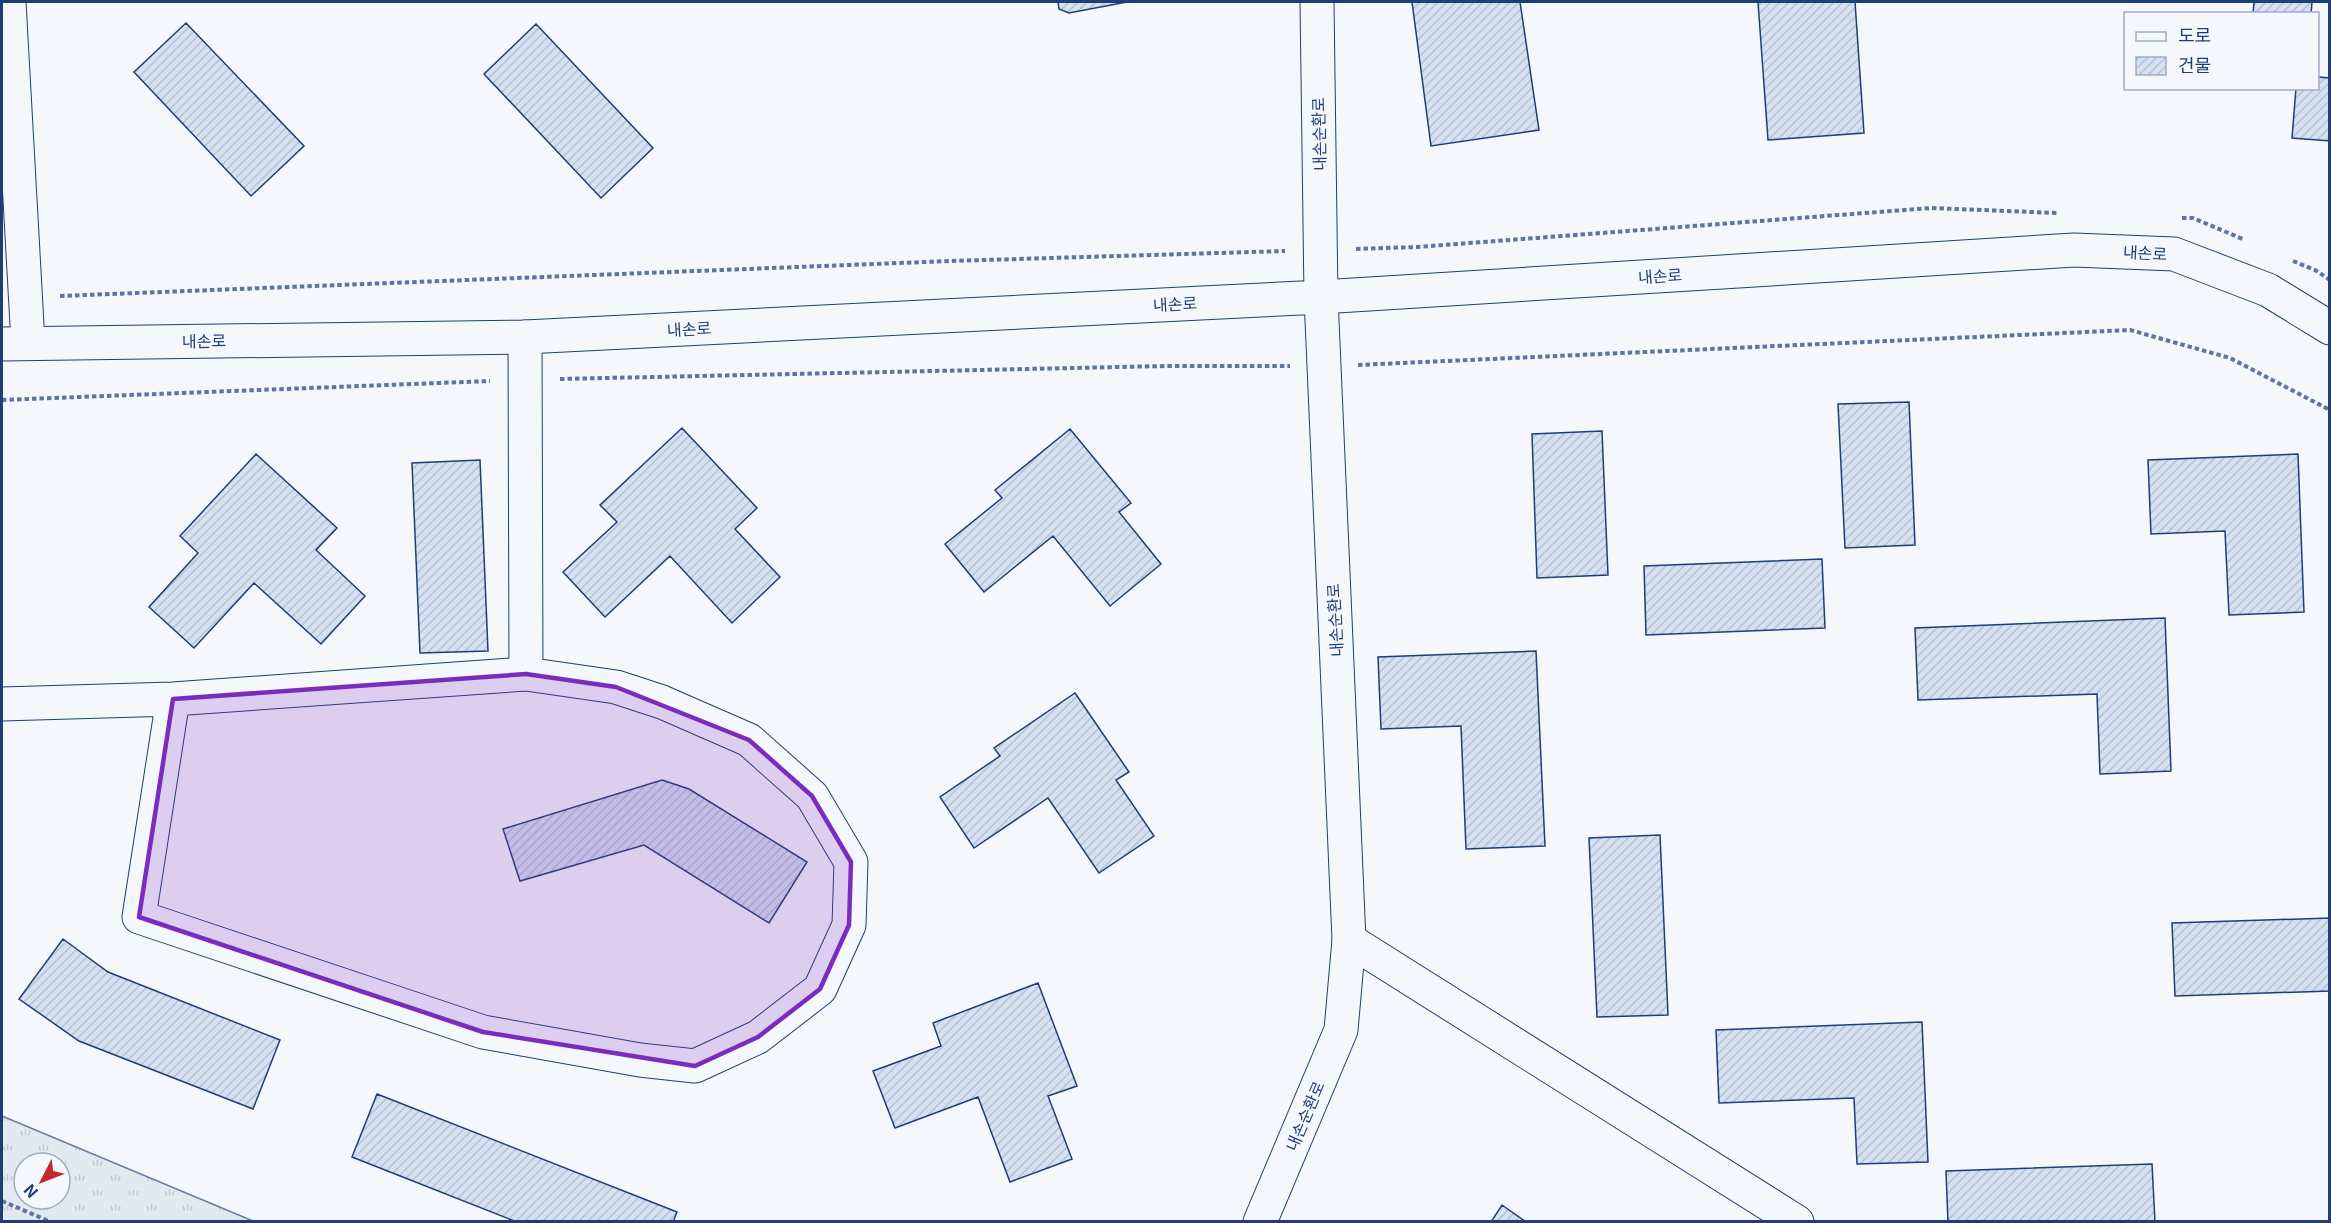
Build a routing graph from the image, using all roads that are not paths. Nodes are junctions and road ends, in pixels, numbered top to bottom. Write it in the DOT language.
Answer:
graph roads {
  1 [pos="9,2"];
  2 [pos="1317,2"];
  3 [pos="1321,297"];
  4 [pos="2330,328"];
  5 [pos="525,337"];
  6 [pos="15,343"];
  7 [pos="526,674"];
  8 [pos="173,699"];
  9 [pos="2,704"];
  10 [pos="1349,940"];
  11 [pos="1260,1221"];
  12 [pos="1797,1221"];
  1 -- 6 [label="street"];
  2 -- 3 [label="street, 내손순환로"];
  3 -- 4 [label="street, 내손로"];
  3 -- 5 [label="street, 내손로"];
  3 -- 10 [label="street, 내손순환로"];
  5 -- 6 [label="street, 내손로"];
  5 -- 7 [label="street"];
  7 -- 8 [label="street"];
  7 -- 8 [label="street"];
  8 -- 9 [label="street"];
  10 -- 11 [label="street, 내손순환로"];
  10 -- 12 [label="street"];
}
